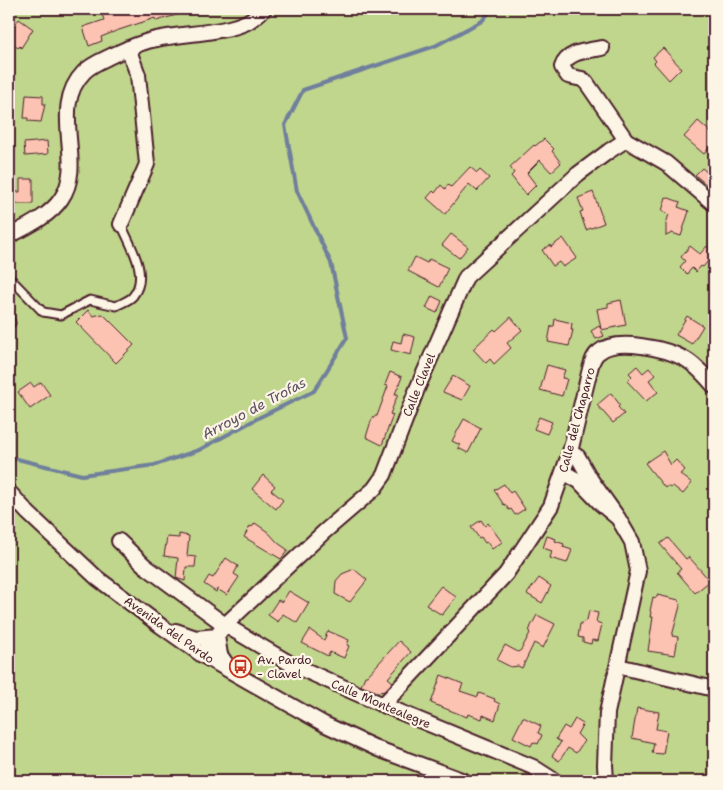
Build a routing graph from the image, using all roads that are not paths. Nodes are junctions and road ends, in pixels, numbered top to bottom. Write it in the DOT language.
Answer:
graph roads {
  1 [pos="264,9"];
  2 [pos="128,48"];
  3 [pos="602,48"];
  4 [pos="626,140"];
  5 [pos="714,204"];
  6 [pos="121,224"];
  7 [pos="9,236"];
  8 [pos="9,277"];
  9 [pos="714,386"];
  10 [pos="570,452"];
  11 [pos="563,472"];
  12 [pos="9,492"];
  13 [pos="618,518"];
  14 [pos="119,541"];
  15 [pos="161,626"];
  16 [pos="221,630"];
  17 [pos="202,655"];
  18 [pos="618,666"];
  19 [pos="233,673"];
  20 [pos="714,689"];
  21 [pos="383,705"];
  22 [pos="464,781"];
  23 [pos="556,781"];
  24 [pos="606,781"];
  1 -- 2 [label="street"];
  2 -- 6 [label="street"];
  2 -- 7 [label="street"];
  3 -- 4 [label="street"];
  4 -- 5 [label="street"];
  4 -- 16 [label="street, Calle Clavel"];
  6 -- 8 [label="lane"];
  9 -- 10 [label="street, Calle del Chaparro"];
  10 -- 11 [label="street, Calle del Chaparro"];
  10 -- 13 [label="street"];
  11 -- 13 [label="street"];
  11 -- 21 [label="street, Calle del Chaparro"];
  12 -- 15 [label="street, Avenida del Pardo"];
  13 -- 18 [label="street"];
  14 -- 16 [label="street, Calle Montealegre"];
  15 -- 16 [label="street"];
  15 -- 17 [label="street, Avenida del Pardo"];
  16 -- 17 [label="street, Calle Clavel"];
  16 -- 19 [label="street"];
  16 -- 21 [label="street, Calle Montealegre"];
  17 -- 19 [label="street, Avenida del Pardo"];
  18 -- 20 [label="street"];
  18 -- 24 [label="street"];
  19 -- 22 [label="street, Avenida del Pardo"];
  21 -- 23 [label="street, Calle Montealegre"];
}
